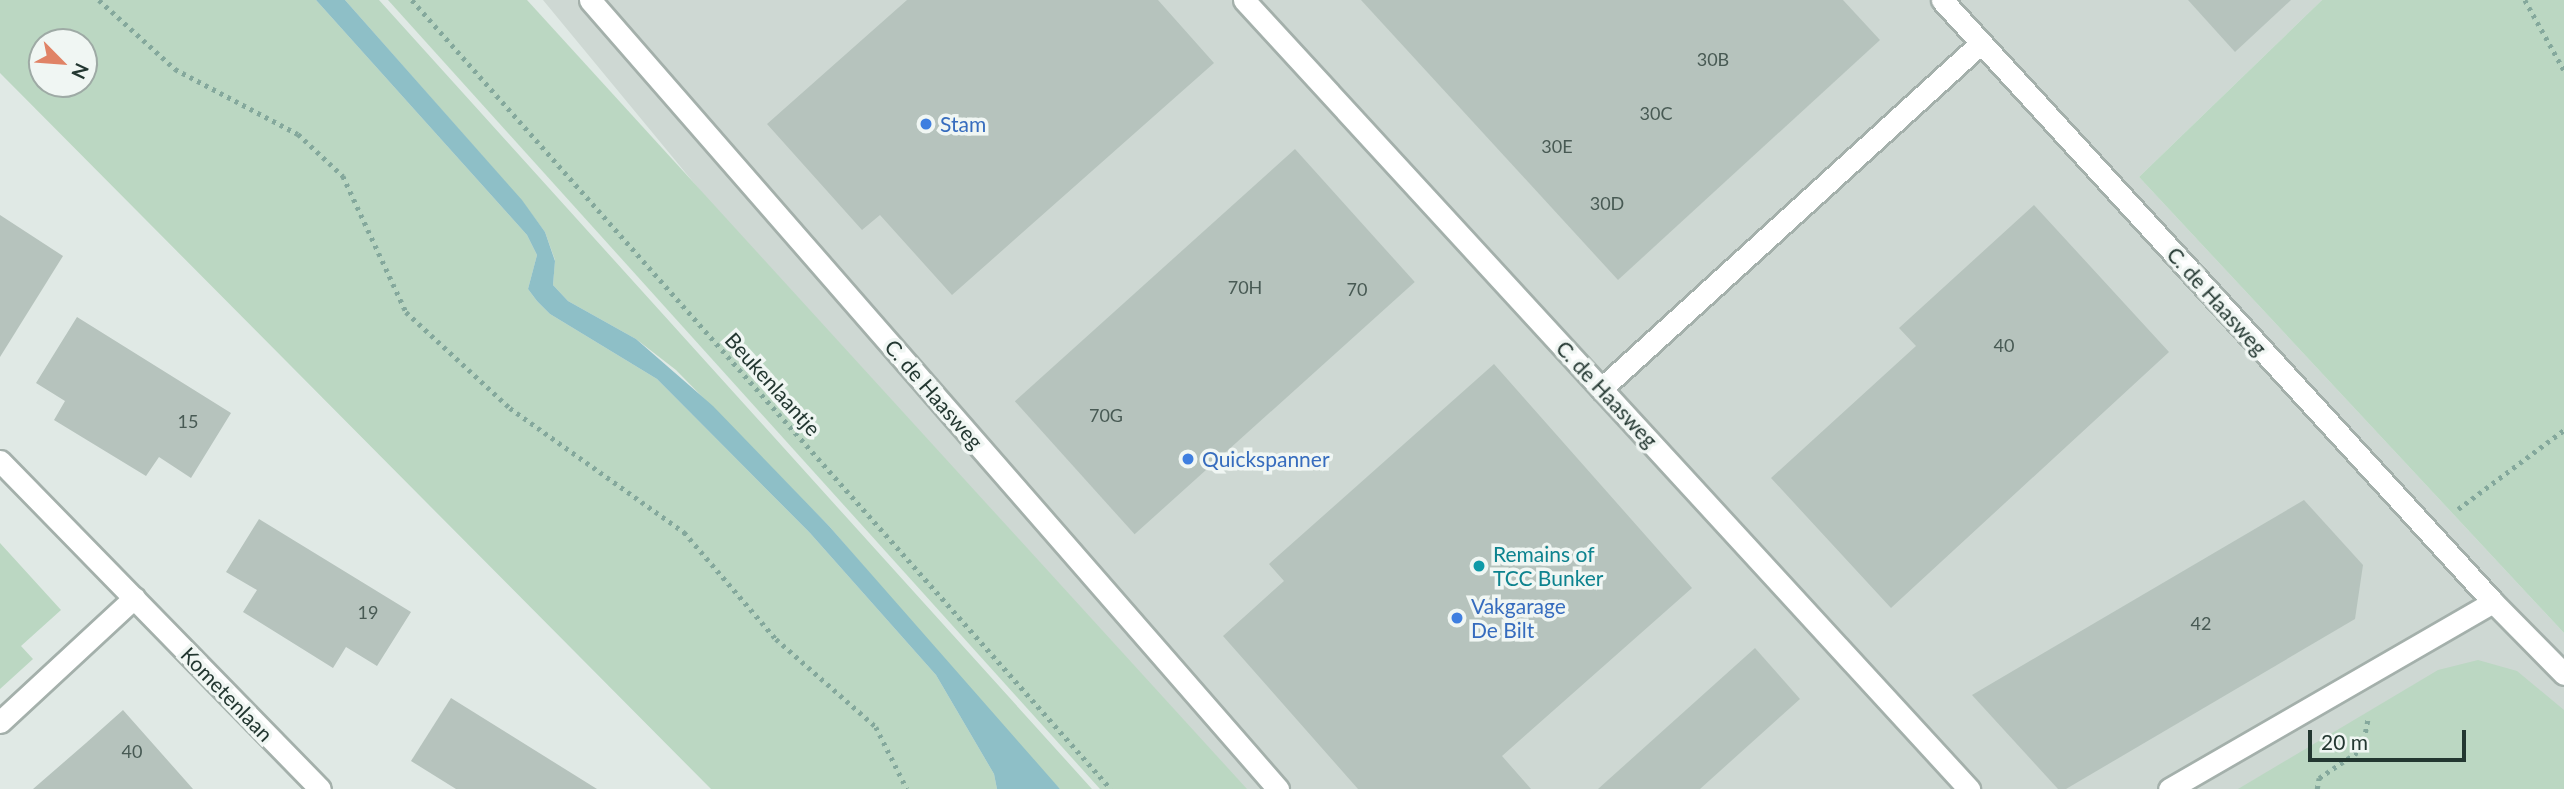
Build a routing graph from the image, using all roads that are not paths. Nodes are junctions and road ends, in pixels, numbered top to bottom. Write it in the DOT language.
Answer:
graph roads {
  1 [pos="590,0"];
  2 [pos="1244,0"];
  3 [pos="1942,0"];
  4 [pos="1981,43"];
  5 [pos="1601,388"];
  6 [pos="0,461"];
  7 [pos="134,598"];
  8 [pos="2493,602"];
  9 [pos="2564,674"];
  10 [pos="0,722"];
  11 [pos="320,789"];
  12 [pos="1279,789"];
  13 [pos="1969,789"];
  14 [pos="2169,789"];
  1 -- 12 [label="street, C. de Haasweg"];
  2 -- 5 [label="street, C. de Haasweg"];
  3 -- 4 [label="street, C. de Haasweg"];
  4 -- 5 [label="street"];
  4 -- 8 [label="street, C. de Haasweg"];
  5 -- 13 [label="street, C. de Haasweg"];
  6 -- 7 [label="street, Kometenlaan"];
  7 -- 10 [label="street"];
  7 -- 11 [label="street, Kometenlaan"];
  8 -- 9 [label="street, C. de Haasweg"];
  8 -- 14 [label="street"];
}
